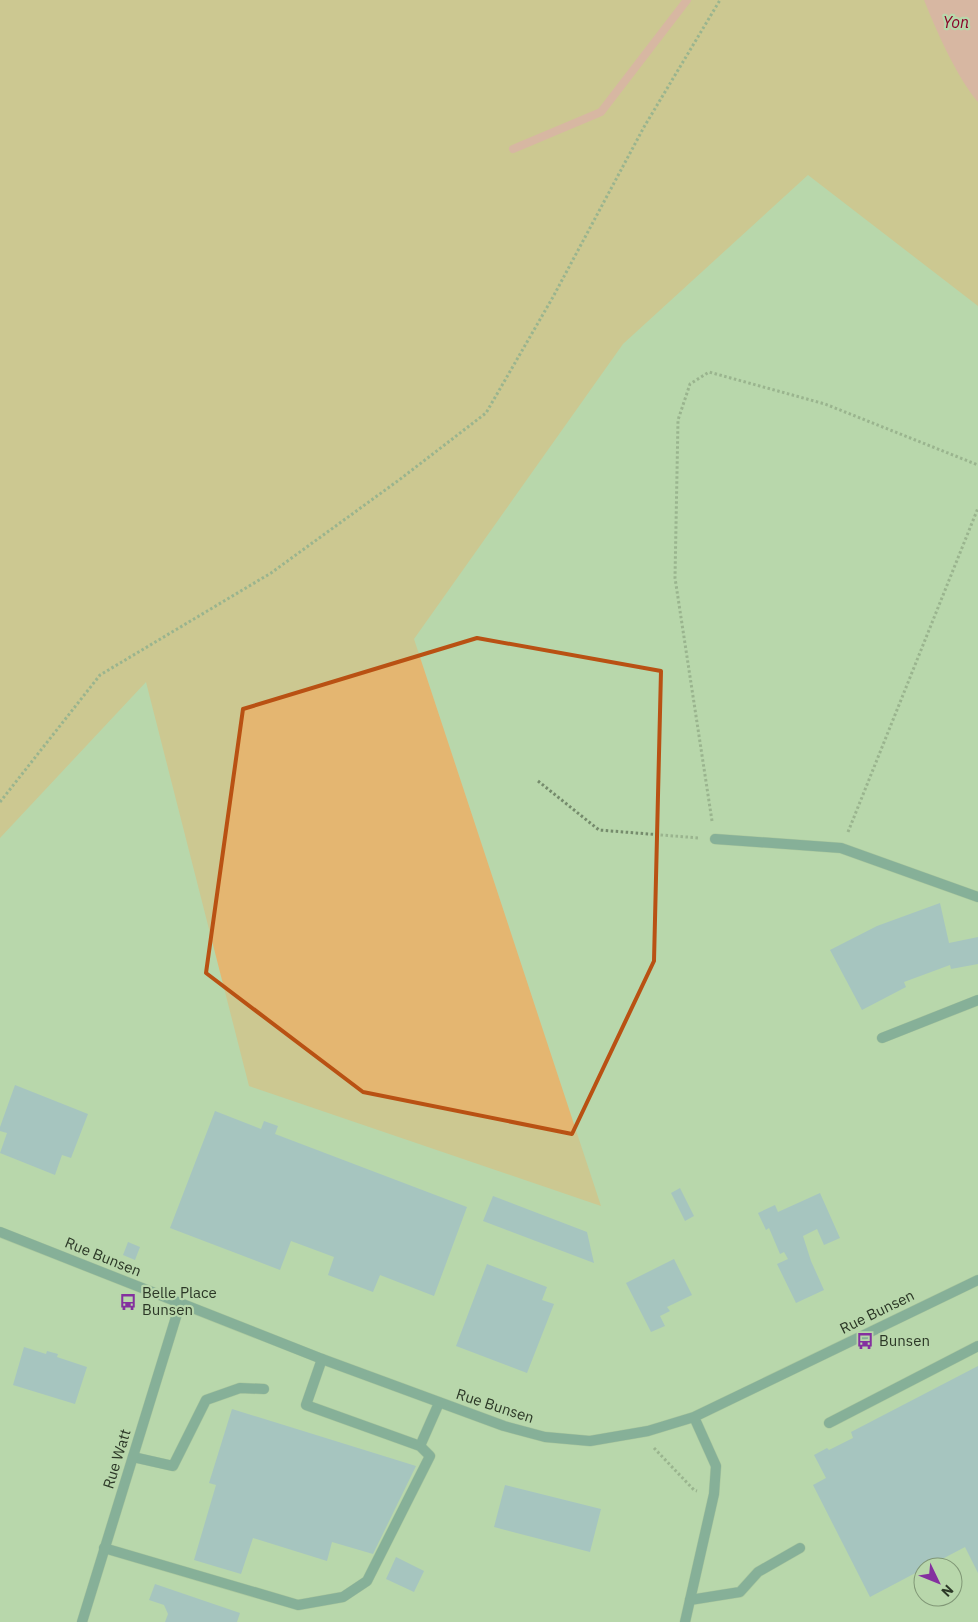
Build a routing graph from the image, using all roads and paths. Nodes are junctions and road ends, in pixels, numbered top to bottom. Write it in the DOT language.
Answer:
graph roads {
  1 [pos="720,0"];
  2 [pos="978,465"];
  3 [pos="978,508"];
  4 [pos="538,781"];
  5 [pos="0,802"];
  6 [pos="715,839"];
  7 [pos="841,848"];
  8 [pos="978,897"];
  9 [pos="978,1000"];
  10 [pos="882,1038"];
  11 [pos="0,1232"];
  12 [pos="978,1280"];
  13 [pos="180,1304"];
  14 [pos="978,1346"];
  15 [pos="322,1359"];
  16 [pos="264,1389"];
  17 [pos="439,1403"];
  18 [pos="694,1417"];
  19 [pos="829,1423"];
  20 [pos="648,1431"];
  21 [pos="420,1446"];
  22 [pos="133,1457"];
  23 [pos="714,1494"];
  24 [pos="104,1548"];
  25 [pos="800,1548"];
  26 [pos="690,1600"];
  27 [pos="82,1622"];
  28 [pos="685,1622"];
  1 -- 5 [label="path"];
  2 -- 6 [label="path"];
  3 -- 7 [label="path"];
  4 -- 6 [label="path"];
  6 -- 7 [label="street"];
  7 -- 8 [label="street"];
  9 -- 10 [label="street"];
  11 -- 13 [label="street, Rue Bunsen"];
  12 -- 18 [label="street, Rue Bunsen"];
  13 -- 15 [label="street, Rue Bunsen"];
  13 -- 22 [label="street, Rue Watt"];
  14 -- 19 [label="street"];
  15 -- 17 [label="street, Rue Bunsen"];
  15 -- 21 [label="street"];
  16 -- 22 [label="street"];
  17 -- 20 [label="street, Rue Bunsen"];
  17 -- 21 [label="street"];
  18 -- 20 [label="street, Rue Bunsen"];
  18 -- 23 [label="street"];
  20 -- 23 [label="path"];
  21 -- 24 [label="street"];
  22 -- 24 [label="street, Rue Watt"];
  23 -- 26 [label="street"];
  24 -- 27 [label="street, Rue Watt"];
  25 -- 26 [label="street"];
  26 -- 28 [label="street"];
}
